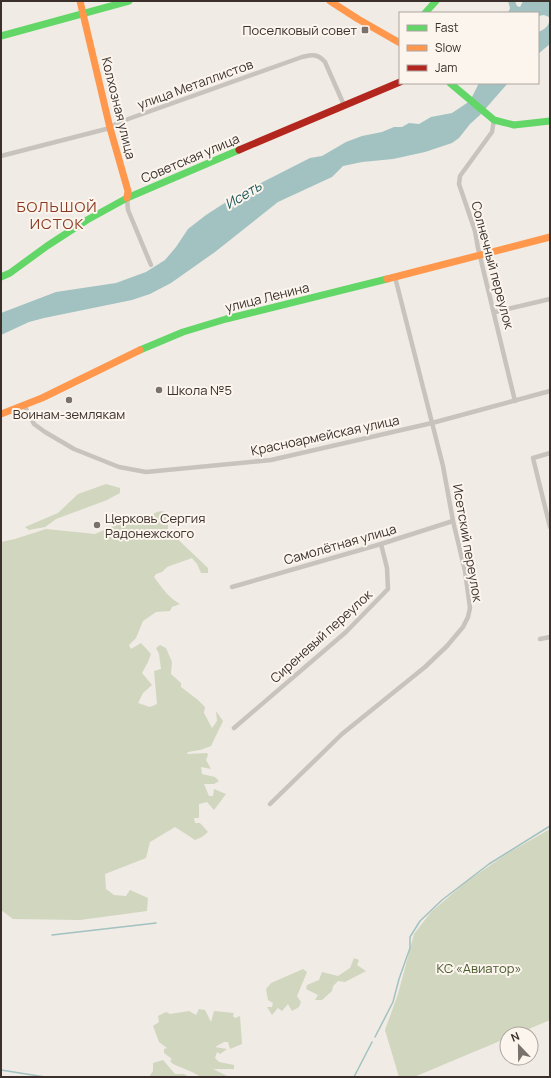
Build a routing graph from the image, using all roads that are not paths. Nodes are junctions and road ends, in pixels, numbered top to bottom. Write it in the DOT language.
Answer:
graph roads {
  1 [pos="80,1"];
  2 [pos="129,1"];
  3 [pos="330,1"];
  4 [pos="436,1"];
  5 [pos="426,12"];
  6 [pos="83,14"];
  7 [pos="1,36"];
  8 [pos="399,42"];
  9 [pos="399,82"];
  10 [pos="451,84"];
  11 [pos="344,105"];
  12 [pos="492,119"];
  13 [pos="550,121"];
  14 [pos="110,128"];
  15 [pos="1,156"];
  16 [pos="127,198"];
  17 [pos="550,237"];
  18 [pos="480,253"];
  19 [pos="152,265"];
  20 [pos="1,277"];
  21 [pos="395,277"];
  22 [pos="550,299"];
  23 [pos="495,312"];
  24 [pos="550,391"];
  25 [pos="515,401"];
  26 [pos="26,407"];
  27 [pos="1,414"];
  28 [pos="432,423"];
  29 [pos="550,453"];
  30 [pos="548,515"];
  31 [pos="453,521"];
  32 [pos="550,527"];
  33 [pos="381,544"];
  34 [pos="232,587"];
  35 [pos="550,637"];
  36 [pos="540,639"];
  37 [pos="234,728"];
  38 [pos="270,804"];
  1 -- 6 [label="street, Колхозная улица"];
  2 -- 6 [label="street"];
  3 -- 8 [label="street"];
  4 -- 5 [label="street"];
  6 -- 7 [label="street"];
  6 -- 14 [label="street, Колхозная улица"];
  9 -- 11 [label="street, Советская улица"];
  10 -- 12 [label="street"];
  11 -- 14 [label="street, улица Металлистов"];
  11 -- 16 [label="street, Советская улица"];
  12 -- 13 [label="street"];
  12 -- 18 [label="street, Солнечный переулок"];
  14 -- 15 [label="street, улица Металлистов"];
  14 -- 16 [label="street, Колхозная улица"];
  16 -- 19 [label="street, Колхозная улица"];
  16 -- 20 [label="street, Советская улица"];
  17 -- 18 [label="street, улица Ленина"];
  18 -- 21 [label="street, улица Ленина"];
  18 -- 23 [label="street, Солнечный переулок"];
  21 -- 26 [label="street, улица Ленина"];
  21 -- 28 [label="street, Исетский переулок"];
  22 -- 23 [label="street"];
  23 -- 25 [label="street, Солнечный переулок"];
  24 -- 25 [label="street, Красноармейская улица"];
  25 -- 28 [label="street, Красноармейская улица"];
  26 -- 27 [label="street, улица Ленина"];
  26 -- 28 [label="street, Красноармейская улица"];
  28 -- 31 [label="street, Исетский переулок"];
  29 -- 30 [label="street"];
  30 -- 32 [label="street"];
  31 -- 33 [label="street, Самолётная улица"];
  31 -- 38 [label="street, Исетский переулок"];
  33 -- 34 [label="street, Самолётная улица"];
  33 -- 37 [label="street, Сиреневый переулок"];
  35 -- 36 [label="street"];
}
